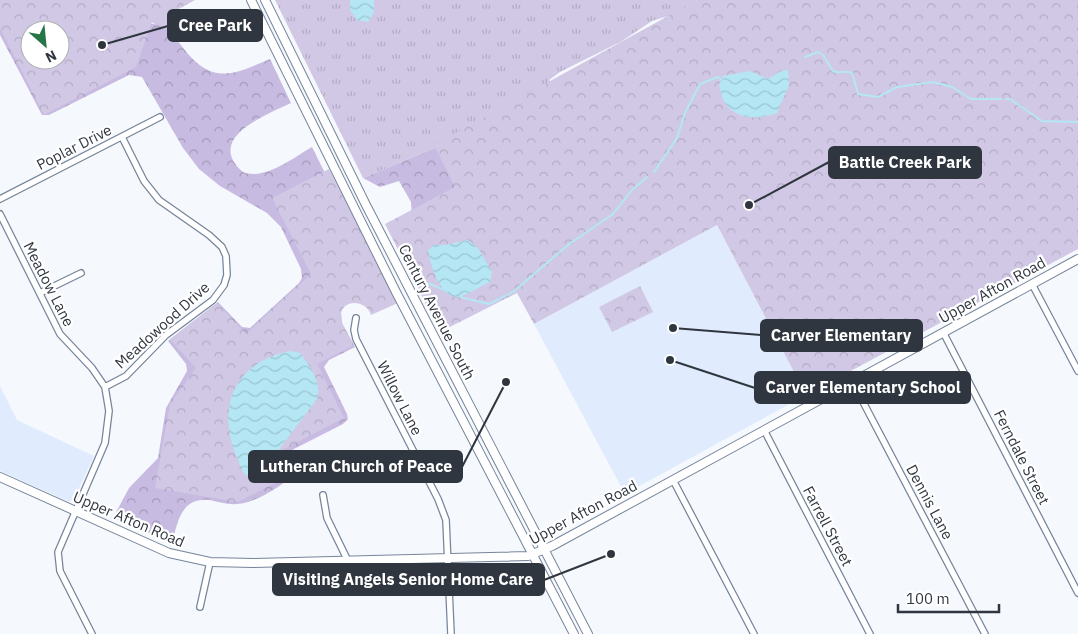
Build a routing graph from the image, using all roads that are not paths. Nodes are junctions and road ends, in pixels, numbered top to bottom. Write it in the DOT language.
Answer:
graph roads {
  1 [pos="251,0"];
  2 [pos="265,0"];
  3 [pos="160,117"];
  4 [pos="122,137"];
  5 [pos="0,199"];
  6 [pos="0,214"];
  7 [pos="1078,259"];
  8 [pos="80,273"];
  9 [pos="1032,284"];
  10 [pos="40,294"];
  11 [pos="356,318"];
  12 [pos="943,332"];
  13 [pos="1078,371"];
  14 [pos="852,381"];
  15 [pos="105,388"];
  16 [pos="764,430"];
  17 [pos="0,477"];
  18 [pos="673,480"];
  19 [pos="322,495"];
  20 [pos="74,511"];
  21 [pos="544,550"];
  22 [pos="532,555"];
  23 [pos="448,558"];
  24 [pos="348,561"];
  25 [pos="210,562"];
  26 [pos="1078,593"];
  27 [pos="200,607"];
  28 [pos="92,634"];
  29 [pos="450,634"];
  30 [pos="574,634"];
  31 [pos="588,634"];
  32 [pos="754,634"];
  33 [pos="870,634"];
  34 [pos="985,634"];
  1 -- 22 [label="main road, Century Avenue South"];
  2 -- 21 [label="main road, Century Avenue South"];
  3 -- 4 [label="street, Poplar Drive"];
  4 -- 5 [label="street, Poplar Drive"];
  4 -- 15 [label="street, Meadowood Drive"];
  6 -- 10 [label="street, Meadow Lane"];
  7 -- 9 [label="main road, Upper Afton Road"];
  8 -- 10 [label="street"];
  9 -- 12 [label="main road, Upper Afton Road"];
  9 -- 13 [label="street"];
  10 -- 15 [label="street, Meadow Lane"];
  11 -- 23 [label="street, Willow Lane"];
  12 -- 14 [label="main road, Upper Afton Road"];
  12 -- 26 [label="street, Ferndale Street"];
  14 -- 16 [label="main road, Upper Afton Road"];
  14 -- 34 [label="street, Dennis Lane"];
  15 -- 20 [label="street, Meadow Lane"];
  16 -- 18 [label="main road, Upper Afton Road"];
  16 -- 33 [label="street, Farrell Street"];
  17 -- 20 [label="main road, Upper Afton Road"];
  18 -- 21 [label="main road, Upper Afton Road"];
  18 -- 32 [label="street"];
  19 -- 24 [label="street"];
  20 -- 25 [label="main road, Upper Afton Road"];
  20 -- 28 [label="street, Meadow Lane"];
  21 -- 22 [label="main road, Upper Afton Road"];
  21 -- 31 [label="main road, Century Avenue South"];
  22 -- 23 [label="main road, Upper Afton Road"];
  22 -- 30 [label="main road, Century Avenue South"];
  23 -- 24 [label="main road, Upper Afton Road"];
  23 -- 29 [label="street, Willow Lane"];
  24 -- 25 [label="main road, Upper Afton Road"];
  25 -- 27 [label="street"];
}
